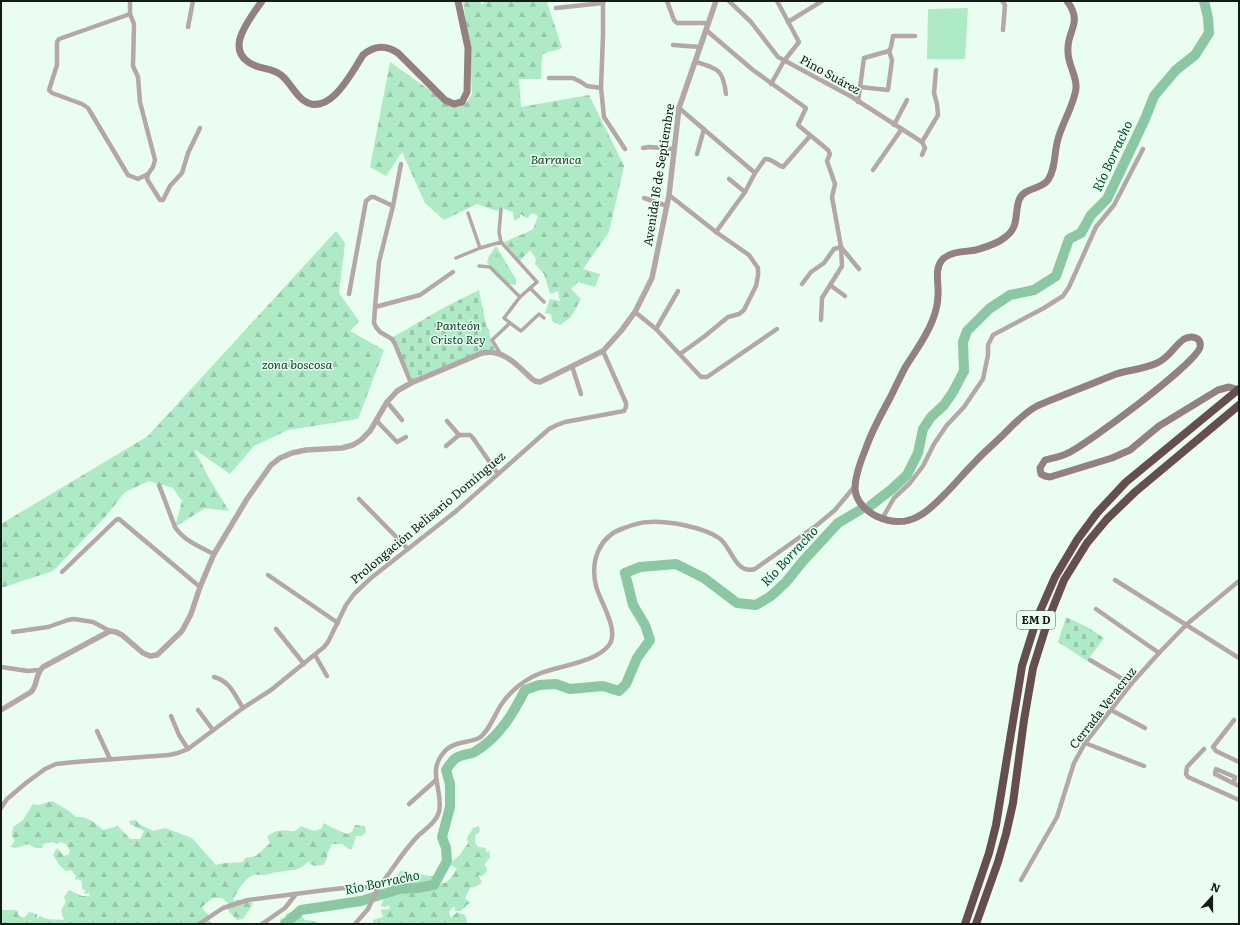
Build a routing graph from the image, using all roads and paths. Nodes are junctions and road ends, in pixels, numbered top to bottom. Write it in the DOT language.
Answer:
graph roads {
  1 [pos="130,1"];
  2 [pos="193,1"];
  3 [pos="262,1"];
  4 [pos="458,1"];
  5 [pos="667,1"];
  6 [pos="716,1"];
  7 [pos="729,1"];
  8 [pos="778,1"];
  9 [pos="822,1"];
  10 [pos="1002,1"];
  11 [pos="1067,1"];
  12 [pos="604,2"];
  13 [pos="556,8"];
  14 [pos="130,14"];
  15 [pos="788,22"];
  16 [pos="708,23"];
  17 [pos="188,28"];
  18 [pos="706,30"];
  19 [pos="1003,30"];
  20 [pos="915,36"];
  21 [pos="673,45"];
  22 [pos="700,48"];
  23 [pos="889,51"];
  24 [pos="784,61"];
  25 [pos="696,62"];
  26 [pos="936,70"];
  27 [pos="550,78"];
  28 [pos="771,84"];
  29 [pos="860,87"];
  30 [pos="601,88"];
  31 [pos="726,94"];
  32 [pos="907,100"];
  33 [pos="858,102"];
  34 [pos="679,108"];
  35 [pos="894,125"];
  36 [pos="200,128"];
  37 [pos="704,129"];
  38 [pos="901,130"];
  39 [pos="810,136"];
  40 [pos="922,142"];
  41 [pos="643,148"];
  42 [pos="625,149"];
  43 [pos="1143,149"];
  44 [pos="674,150"];
  45 [pos="697,154"];
  46 [pos="922,155"];
  47 [pos="401,164"];
  48 [pos="873,170"];
  49 [pos="755,173"];
  50 [pos="148,174"];
  51 [pos="729,179"];
  52 [pos="745,192"];
  53 [pos="669,195"];
  54 [pos="644,198"];
  55 [pos="393,206"];
  56 [pos="667,206"];
  57 [pos="501,209"];
  58 [pos="468,213"];
  59 [pos="716,232"];
  60 [pos="501,242"];
  61 [pos="842,247"];
  62 [pos="480,248"];
  63 [pos="456,258"];
  64 [pos="479,266"];
  65 [pos="859,269"];
  66 [pos="453,272"];
  67 [pos="802,284"];
  68 [pos="830,285"];
  69 [pos="530,288"];
  70 [pos="678,291"];
  71 [pos="349,294"];
  72 [pos="520,296"];
  73 [pos="845,296"];
  74 [pos="544,302"];
  75 [pos="375,307"];
  76 [pos="635,312"];
  77 [pos="544,318"];
  78 [pos="821,320"];
  79 [pos="510,323"];
  80 [pos="656,329"];
  81 [pos="777,329"];
  82 [pos="603,351"];
  83 [pos="500,353"];
  84 [pos="680,354"];
  85 [pos="572,366"];
  86 [pos="411,383"];
  87 [pos="1238,389"];
  88 [pos="581,394"];
  89 [pos="387,402"];
  90 [pos="1239,405"];
  91 [pos="376,420"];
  92 [pos="402,420"];
  93 [pos="447,421"];
  94 [pos="459,435"];
  95 [pos="406,437"];
  96 [pos="446,446"];
  97 [pos="498,474"];
  98 [pos="159,485"];
  99 [pos="855,486"];
  100 [pos="359,499"];
  101 [pos="882,519"];
  102 [pos="408,548"];
  103 [pos="214,554"];
  104 [pos="62,572"];
  105 [pos="268,574"];
  106 [pos="1115,580"];
  107 [pos="1239,580"];
  108 [pos="200,587"];
  109 [pos="1096,609"];
  110 [pos="338,623"];
  111 [pos="1187,624"];
  112 [pos="276,629"];
  113 [pos="110,631"];
  114 [pos="14,632"];
  115 [pos="1159,653"];
  116 [pos="314,655"];
  117 [pos="1239,658"];
  118 [pos="1090,660"];
  119 [pos="304,664"];
  120 [pos="1,667"];
  121 [pos="39,670"];
  122 [pos="327,676"];
  123 [pos="214,677"];
  124 [pos="1131,684"];
  125 [pos="243,708"];
  126 [pos="1,710"];
  127 [pos="198,710"];
  128 [pos="1112,710"];
  129 [pos="171,716"];
  130 [pos="1234,720"];
  131 [pos="1145,728"];
  132 [pos="214,730"];
  133 [pos="98,731"];
  134 [pos="1085,743"];
  135 [pos="1204,748"];
  136 [pos="188,749"];
  137 [pos="110,759"];
  138 [pos="1239,762"];
  139 [pos="1144,766"];
  140 [pos="436,780"];
  141 [pos="1234,782"];
  142 [pos="1239,786"];
  143 [pos="1239,800"];
  144 [pos="409,804"];
  145 [pos="1,808"];
  146 [pos="1021,880"];
  147 [pos="378,888"];
  148 [pos="296,894"];
  149 [pos="199,924"];
  150 [pos="262,924"];
  151 [pos="355,924"];
  152 [pos="965,924"];
  153 [pos="976,924"];
  1 -- 14 [label="street"];
  2 -- 17 [label="street"];
  3 -- 4 [label="main road"];
  5 -- 16 [label="street"];
  6 -- 16 [label="street, Avenida 16 de Septiembre"];
  7 -- 24 [label="street, Pino Suárez"];
  8 -- 15 [label="street"];
  9 -- 15 [label="street"];
  10 -- 19 [label="street"];
  11 -- 99 [label="main road"];
  12 -- 13 [label="street"];
  12 -- 30 [label="street"];
  14 -- 50 [label="street"];
  14 -- 50 [label="street"];
  15 -- 24 [label="street"];
  16 -- 18 [label="street, Avenida 16 de Septiembre"];
  18 -- 22 [label="street, Avenida 16 de Septiembre"];
  18 -- 28 [label="street"];
  20 -- 23 [label="street"];
  21 -- 22 [label="street"];
  22 -- 25 [label="street, Avenida 16 de Septiembre"];
  23 -- 29 [label="street"];
  23 -- 29 [label="street"];
  24 -- 28 [label="street"];
  24 -- 33 [label="street, Pino Suárez"];
  25 -- 31 [label="street"];
  25 -- 34 [label="street, Avenida 16 de Septiembre"];
  26 -- 40 [label="street"];
  27 -- 30 [label="street"];
  28 -- 39 [label="street"];
  29 -- 33 [label="street"];
  30 -- 42 [label="street"];
  32 -- 35 [label="street"];
  33 -- 35 [label="street, Pino Suárez"];
  34 -- 37 [label="street"];
  34 -- 44 [label="street, Avenida 16 de Septiembre"];
  35 -- 38 [label="street, Pino Suárez"];
  36 -- 50 [label="street"];
  37 -- 45 [label="street"];
  37 -- 49 [label="street"];
  38 -- 40 [label="street, Pino Suárez"];
  38 -- 48 [label="street"];
  39 -- 49 [label="street"];
  39 -- 61 [label="street"];
  40 -- 46 [label="street"];
  41 -- 44 [label="street"];
  43 -- 101 [label="street"];
  44 -- 53 [label="street, Avenida 16 de Septiembre"];
  47 -- 55 [label="street"];
  49 -- 52 [label="street"];
  51 -- 52 [label="street"];
  52 -- 59 [label="street"];
  53 -- 56 [label="street, Avenida 16 de Septiembre"];
  53 -- 59 [label="street"];
  54 -- 56 [label="street"];
  55 -- 71 [label="street"];
  55 -- 75 [label="street"];
  56 -- 76 [label="street, Avenida 16 de Septiembre"];
  57 -- 60 [label="street"];
  58 -- 62 [label="street"];
  59 -- 84 [label="street"];
  60 -- 62 [label="street"];
  60 -- 69 [label="street"];
  61 -- 65 [label="street"];
  61 -- 67 [label="street"];
  61 -- 68 [label="street"];
  62 -- 63 [label="street"];
  64 -- 72 [label="street"];
  66 -- 75 [label="street"];
  68 -- 73 [label="street"];
  68 -- 78 [label="street"];
  69 -- 72 [label="street"];
  69 -- 74 [label="street"];
  70 -- 80 [label="street"];
  72 -- 79 [label="street"];
  75 -- 86 [label="street"];
  76 -- 80 [label="street"];
  76 -- 82 [label="street, Avenida 16 de Septiembre"];
  77 -- 79 [label="street"];
  79 -- 83 [label="street"];
  80 -- 84 [label="street"];
  81 -- 84 [label="street"];
  82 -- 85 [label="street, Avenida 16 de Septiembre"];
  82 -- 97 [label="street, Prolongación Belisario Domínguez"];
  83 -- 85 [label="street, Avenida 16 de Septiembre"];
  83 -- 86 [label="street"];
  85 -- 88 [label="street"];
  86 -- 89 [label="street"];
  87 -- 101 [label="main road"];
  87 -- 152 [label="highway, EM D"];
  89 -- 91 [label="street"];
  89 -- 92 [label="street"];
  90 -- 153 [label="highway, EM D"];
  91 -- 95 [label="street"];
  91 -- 103 [label="street"];
  93 -- 94 [label="street"];
  94 -- 96 [label="street"];
  94 -- 97 [label="street"];
  97 -- 102 [label="street, Prolongación Belisario Domínguez"];
  98 -- 103 [label="street"];
  99 -- 101 [label="main road"];
  99 -- 140 [label="street"];
  100 -- 102 [label="street"];
  102 -- 110 [label="street, Prolongación Belisario Domínguez"];
  103 -- 108 [label="street"];
  104 -- 108 [label="street"];
  105 -- 110 [label="street"];
  106 -- 111 [label="street"];
  107 -- 111 [label="street, Cerrada Veracruz"];
  108 -- 113 [label="street"];
  109 -- 115 [label="street"];
  110 -- 116 [label="street, Prolongación Belisario Domínguez"];
  111 -- 115 [label="street, Cerrada Veracruz"];
  111 -- 117 [label="street"];
  112 -- 119 [label="street"];
  113 -- 114 [label="street"];
  113 -- 121 [label="street"];
  115 -- 124 [label="street, Cerrada Veracruz"];
  116 -- 119 [label="street, Prolongación Belisario Domínguez"];
  116 -- 122 [label="street"];
  118 -- 124 [label="street"];
  119 -- 125 [label="street, Prolongación Belisario Domínguez"];
  120 -- 121 [label="street"];
  121 -- 126 [label="street"];
  123 -- 125 [label="street"];
  124 -- 128 [label="street, Cerrada Veracruz"];
  125 -- 132 [label="street, Prolongación Belisario Domínguez"];
  127 -- 132 [label="street"];
  128 -- 131 [label="street"];
  128 -- 134 [label="street, Cerrada Veracruz"];
  129 -- 136 [label="street"];
  130 -- 138 [label="street"];
  132 -- 136 [label="street, Prolongación Belisario Domínguez"];
  133 -- 137 [label="street"];
  134 -- 139 [label="street"];
  134 -- 146 [label="street, Cerrada Veracruz"];
  135 -- 143 [label="street"];
  136 -- 137 [label="street, Prolongación Belisario Domínguez"];
  137 -- 145 [label="street, Prolongación Belisario Domínguez"];
  140 -- 144 [label="street"];
  140 -- 147 [label="street"];
  141 -- 142 [label="street"];
  147 -- 148 [label="street"];
  147 -- 151 [label="street"];
  148 -- 149 [label="street"];
  148 -- 150 [label="street"];
}
